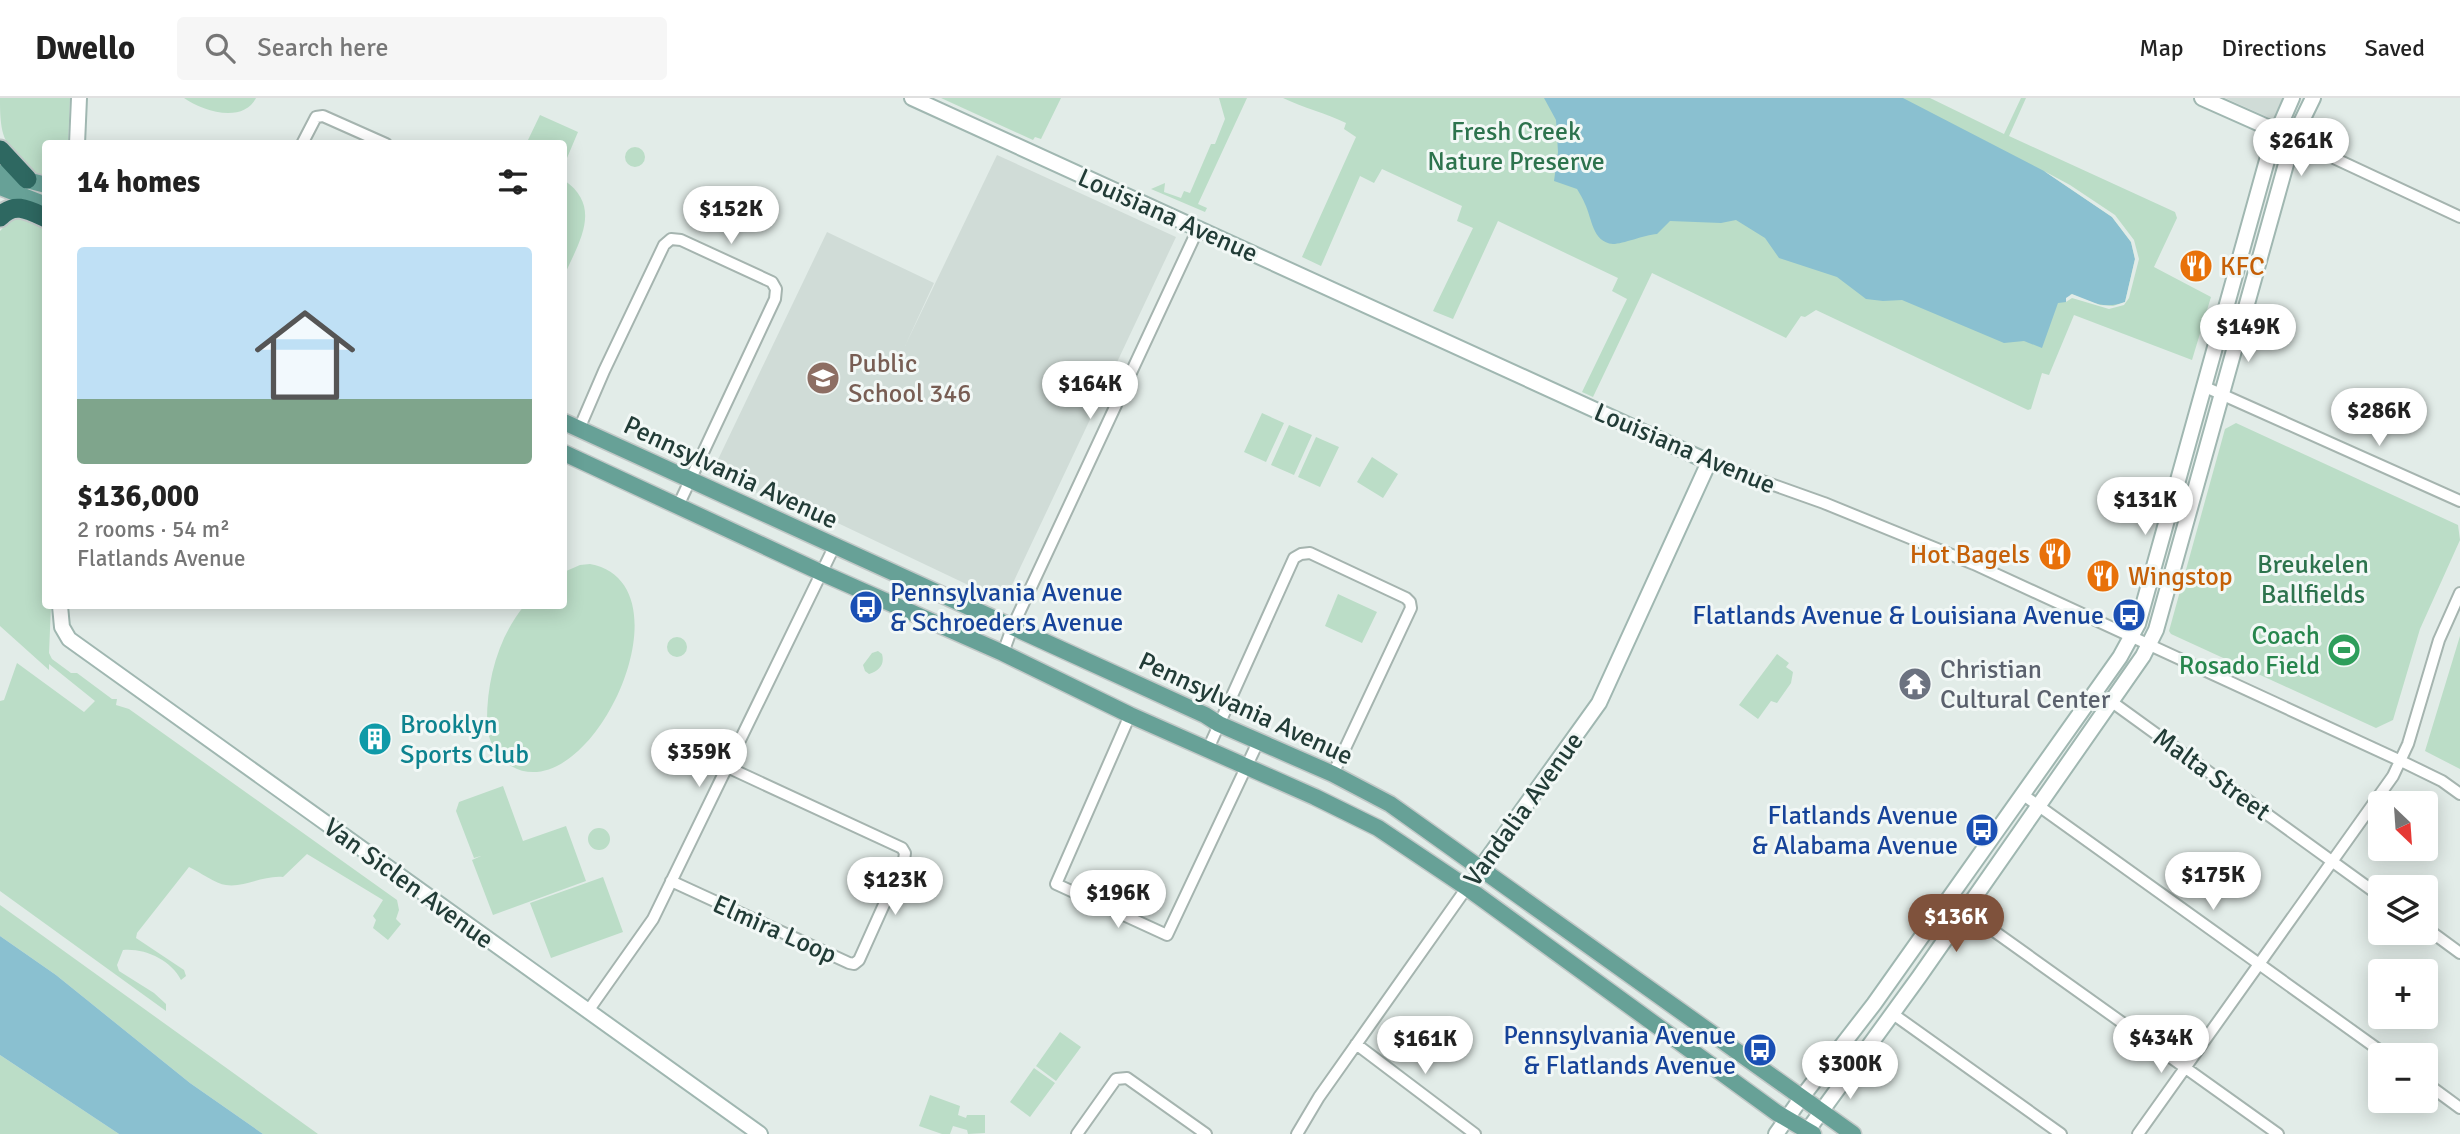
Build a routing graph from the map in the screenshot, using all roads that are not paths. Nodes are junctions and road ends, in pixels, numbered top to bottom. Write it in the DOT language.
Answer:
graph roads {
  1 [pos="79,98"];
  2 [pos="912,98"];
  3 [pos="2202,98"];
  4 [pos="2292,98"];
  5 [pos="2313,98"];
  6 [pos="2276,131"];
  7 [pos="2293,139"];
  8 [pos="78,140"];
  9 [pos="304,140"];
  10 [pos="377,140"];
  11 [pos="0,150"];
  12 [pos="0,173"];
  13 [pos="36,182"];
  14 [pos="0,187"];
  15 [pos="42,203"];
  16 [pos="42,216"];
  17 [pos="2460,216"];
  18 [pos="0,217"];
  19 [pos="1198,229"];
  20 [pos="2203,386"];
  21 [pos="2221,394"];
  22 [pos="567,423"];
  23 [pos="579,429"];
  24 [pos="567,454"];
  25 [pos="1709,462"];
  26 [pos="690,480"];
  27 [pos="2460,501"];
  28 [pos="678,506"];
  29 [pos="834,547"];
  30 [pos="822,573"];
  31 [pos="2460,593"];
  32 [pos="60,609"];
  33 [pos="1012,628"];
  34 [pos="2131,638"];
  35 [pos="2148,646"];
  36 [pos="1003,653"];
  37 [pos="2112,702"];
  38 [pos="1130,715"];
  39 [pos="1219,724"];
  40 [pos="1258,741"];
  41 [pos="1208,748"];
  42 [pos="2401,761"];
  43 [pos="1247,765"];
  44 [pos="727,767"];
  45 [pos="1333,775"];
  46 [pos="2022,794"];
  47 [pos="2460,794"];
  48 [pos="2038,806"];
  49 [pos="2333,862"];
  50 [pos="1480,869"];
  51 [pos="671,881"];
  52 [pos="1466,887"];
  53 [pos="2368,887"];
  54 [pos="1949,899"];
  55 [pos="1965,911"];
  56 [pos="2438,937"];
  57 [pos="2460,953"];
  58 [pos="2260,964"];
  59 [pos="588,1011"];
  60 [pos="1893,1014"];
  61 [pos="2369,1043"];
  62 [pos="1356,1044"];
  63 [pos="2185,1068"];
  64 [pos="2438,1092"];
  65 [pos="1802,1097"];
  66 [pos="2460,1108"];
  67 [pos="1822,1110"];
  68 [pos="1787,1119"];
  69 [pos="1809,1133"];
  70 [pos="760,1134"];
  71 [pos="1077,1134"];
  72 [pos="1206,1134"];
  73 [pos="1297,1134"];
  74 [pos="1475,1134"];
  75 [pos="1776,1134"];
  76 [pos="1853,1134"];
  77 [pos="2061,1134"];
  78 [pos="2138,1134"];
  79 [pos="2278,1134"];
  1 -- 8 [label="street"];
  2 -- 19 [label="street, Louisiana Avenue"];
  3 -- 6 [label="street"];
  4 -- 6 [label="street"];
  5 -- 7 [label="street"];
  6 -- 7 [label="street"];
  6 -- 20 [label="street"];
  7 -- 17 [label="street"];
  7 -- 21 [label="street"];
  9 -- 10 [label="street"];
  11 -- 13 [label="highway"];
  12 -- 13 [label="main road"];
  14 -- 15 [label="main road"];
  16 -- 18 [label="highway"];
  19 -- 25 [label="street, Louisiana Avenue"];
  19 -- 33 [label="street"];
  20 -- 21 [label="street"];
  20 -- 34 [label="street"];
  21 -- 27 [label="street"];
  21 -- 35 [label="street"];
  22 -- 23 [label="main road, Pennsylvania Avenue"];
  23 -- 26 [label="main road, Pennsylvania Avenue"];
  23 -- 26 [label="street"];
  24 -- 28 [label="main road, Pennsylvania Avenue"];
  25 -- 34 [label="street, Louisiana Avenue"];
  25 -- 50 [label="street, Vandalia Avenue"];
  26 -- 28 [label="street"];
  26 -- 29 [label="main road, Pennsylvania Avenue"];
  28 -- 30 [label="main road, Pennsylvania Avenue"];
  29 -- 30 [label="street"];
  29 -- 33 [label="main road, Pennsylvania Avenue"];
  30 -- 36 [label="main road, Pennsylvania Avenue"];
  30 -- 44 [label="street"];
  31 -- 42 [label="street"];
  32 -- 59 [label="street, Van Siclen Avenue"];
  33 -- 36 [label="street"];
  33 -- 39 [label="main road, Pennsylvania Avenue"];
  34 -- 35 [label="street, Louisiana Avenue"];
  34 -- 46 [label="street"];
  35 -- 37 [label="street"];
  35 -- 42 [label="street, Louisiana Avenue"];
  36 -- 38 [label="main road, Pennsylvania Avenue"];
  37 -- 48 [label="street"];
  37 -- 49 [label="street, Malta Street"];
  38 -- 41 [label="main road, Pennsylvania Avenue"];
  38 -- 43 [label="street"];
  39 -- 40 [label="main road, Pennsylvania Avenue"];
  39 -- 41 [label="street"];
  39 -- 45 [label="street"];
  40 -- 43 [label="street"];
  40 -- 45 [label="main road, Pennsylvania Avenue"];
  41 -- 43 [label="main road, Pennsylvania Avenue"];
  42 -- 47 [label="street, Louisiana Avenue"];
  42 -- 49 [label="street"];
  43 -- 52 [label="main road, Pennsylvania Avenue"];
  44 -- 51 [label="street"];
  44 -- 51 [label="street, Elmira Loop"];
  45 -- 50 [label="main road, Pennsylvania Avenue"];
  46 -- 48 [label="street"];
  46 -- 54 [label="street"];
  48 -- 55 [label="street"];
  48 -- 58 [label="street"];
  49 -- 53 [label="street, Malta Street"];
  49 -- 58 [label="street"];
  50 -- 52 [label="street, Vandalia Avenue"];
  50 -- 65 [label="main road, Pennsylvania Avenue"];
  51 -- 59 [label="street"];
  52 -- 62 [label="street, Vandalia Avenue"];
  52 -- 68 [label="main road, Pennsylvania Avenue"];
  54 -- 55 [label="street"];
  54 -- 65 [label="street"];
  55 -- 60 [label="street"];
  55 -- 63 [label="street"];
  56 -- 57 [label="street"];
  58 -- 61 [label="street"];
  58 -- 63 [label="street"];
  59 -- 70 [label="street, Van Siclen Avenue"];
  60 -- 67 [label="street"];
  60 -- 77 [label="street"];
  62 -- 73 [label="street, Vandalia Avenue"];
  62 -- 74 [label="street"];
  63 -- 78 [label="street"];
  63 -- 79 [label="street"];
  64 -- 66 [label="street"];
  65 -- 67 [label="main road, Pennsylvania Avenue"];
  65 -- 68 [label="street"];
  67 -- 69 [label="street"];
  67 -- 76 [label="main road, Pennsylvania Avenue"];
  68 -- 69 [label="main road, Pennsylvania Avenue"];
  68 -- 75 [label="street"];
  71 -- 72 [label="street"];
}
